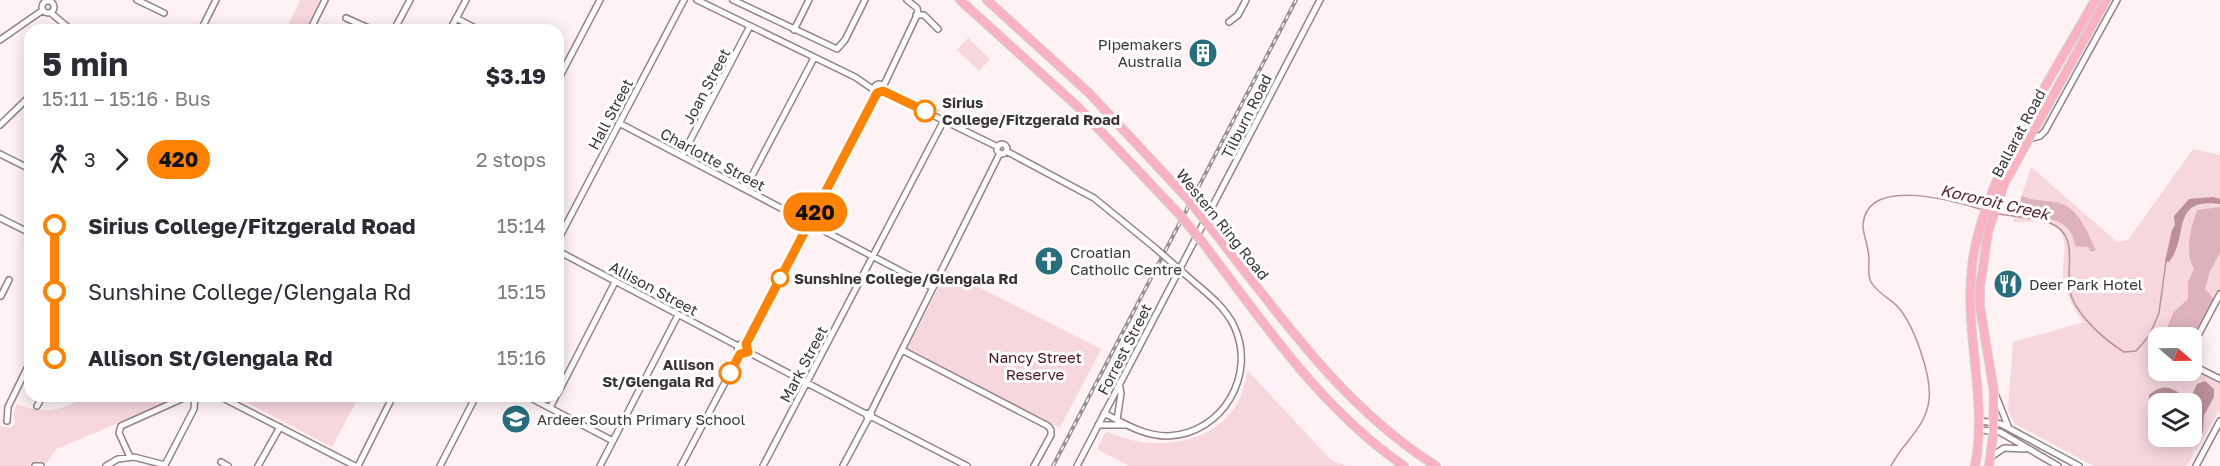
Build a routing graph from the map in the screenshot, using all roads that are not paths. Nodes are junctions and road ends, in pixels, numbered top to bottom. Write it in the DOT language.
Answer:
graph roads {
  1 [pos="137,0"];
  2 [pos="158,0"];
  3 [pos="216,0"];
  4 [pos="325,0"];
  5 [pos="409,0"];
  6 [pos="466,0"];
  7 [pos="600,0"];
  8 [pos="684,0"];
  9 [pos="698,0"];
  10 [pos="733,0"];
  11 [pos="754,0"];
  12 [pos="809,0"];
  13 [pos="865,0"];
  14 [pos="960,0"];
  15 [pos="987,0"];
  16 [pos="1246,0"];
  17 [pos="1320,0"];
  18 [pos="2096,0"];
  19 [pos="2106,0"];
  20 [pos="2117,0"];
  21 [pos="56,2"];
  22 [pos="909,2"];
  23 [pos="154,8"];
  24 [pos="750,8"];
  25 [pos="43,10"];
  26 [pos="51,13"];
  27 [pos="164,13"];
  28 [pos="917,15"];
  29 [pos="346,18"];
  30 [pos="456,18"];
  31 [pos="1228,22"];
  32 [pos="64,24"];
  33 [pos="204,24"];
  34 [pos="313,24"];
  35 [pos="360,24"];
  36 [pos="397,24"];
  37 [pos="453,24"];
  38 [pos="468,24"];
  39 [pos="750,26"];
  40 [pos="938,29"];
  41 [pos="794,30"];
  42 [pos="0,40"];
  43 [pos="814,58"];
  44 [pos="564,69"];
  45 [pos="879,88"];
  46 [pos="24,102"];
  47 [pos="944,120"];
  48 [pos="619,123"];
  49 [pos="0,124"];
  50 [pos="2029,139"];
  51 [pos="1005,147"];
  52 [pos="0,154"];
  53 [pos="682,156"];
  54 [pos="24,166"];
  55 [pos="745,189"];
  56 [pos="0,218"];
  57 [pos="809,223"];
  58 [pos="564,228"];
  59 [pos="24,234"];
  60 [pos="1193,243"];
  61 [pos="564,254"];
  62 [pos="873,256"];
  63 [pos="9,280"];
  64 [pos="615,282"];
  65 [pos="3,286"];
  66 [pos="933,288"];
  67 [pos="2220,294"];
  68 [pos="1,296"];
  69 [pos="678,315"];
  70 [pos="1982,320"];
  71 [pos="1972,321"];
  72 [pos="2202,328"];
  73 [pos="746,344"];
  74 [pos="738,346"];
  75 [pos="902,350"];
  76 [pos="748,352"];
  77 [pos="740,354"];
  78 [pos="2202,370"];
  79 [pos="24,374"];
  80 [pos="2220,379"];
  81 [pos="564,380"];
  82 [pos="806,382"];
  83 [pos="1119,383"];
  84 [pos="1994,392"];
  85 [pos="39,402"];
  86 [pos="176,402"];
  87 [pos="192,402"];
  88 [pos="196,402"];
  89 [pos="234,402"];
  90 [pos="390,402"];
  91 [pos="473,402"];
  92 [pos="538,402"];
  93 [pos="553,402"];
  94 [pos="37,406"];
  95 [pos="550,408"];
  96 [pos="193,411"];
  97 [pos="1104,413"];
  98 [pos="869,415"];
  99 [pos="1117,420"];
  100 [pos="7,421"];
  101 [pos="2220,421"];
  102 [pos="1994,422"];
  103 [pos="1098,425"];
  104 [pos="1126,425"];
  105 [pos="278,426"];
  106 [pos="1981,426"];
  107 [pos="2009,428"];
  108 [pos="1993,431"];
  109 [pos="613,441"];
  110 [pos="2030,450"];
  111 [pos="1990,457"];
  112 [pos="127,458"];
  113 [pos="220,462"];
  114 [pos="35,466"];
  115 [pos="41,466"];
  116 [pos="106,466"];
  117 [pos="228,466"];
  118 [pos="258,466"];
  119 [pos="355,466"];
  120 [pos="440,466"];
  121 [pos="600,466"];
  122 [pos="681,466"];
  123 [pos="763,466"];
  124 [pos="843,466"];
  125 [pos="967,466"];
  126 [pos="1034,466"];
  127 [pos="1077,466"];
  128 [pos="1404,466"];
  129 [pos="1436,466"];
  130 [pos="1975,466"];
  131 [pos="1989,466"];
  132 [pos="2058,466"];
  133 [pos="2079,466"];
  134 [pos="2196,466"];
  1 -- 23 [label="street"];
  2 -- 23 [label="street"];
  3 -- 33 [label="street"];
  4 -- 34 [label="street"];
  5 -- 36 [label="street"];
  6 -- 30 [label="street"];
  7 -- 44 [label="street"];
  8 -- 48 [label="street, Hall Street"];
  9 -- 39 [label="street"];
  10 -- 24 [label="street"];
  11 -- 24 [label="street"];
  12 -- 41 [label="street"];
  13 -- 41 [label="street"];
  14 -- 128 [label="highway, Western Ring Road, bridge"];
  15 -- 129 [label="highway, Western Ring Road, bridge"];
  16 -- 31 [label="street"];
  17 -- 60 [label="street, Tilburn Road"];
  18 -- 71 [label="highway, Ballarat Road"];
  19 -- 50 [label="highway, Ballarat Road"];
  20 -- 50 [label="street"];
  21 -- 25 [label="street"];
  21 -- 26 [label="street"];
  22 -- 28 [label="street"];
  23 -- 27 [label="street"];
  24 -- 41 [label="street"];
  25 -- 26 [label="street"];
  25 -- 42 [label="street"];
  26 -- 32 [label="street"];
  28 -- 40 [label="street"];
  28 -- 45 [label="street"];
  29 -- 35 [label="street"];
  30 -- 37 [label="street"];
  30 -- 38 [label="street"];
  39 -- 43 [label="street"];
  39 -- 53 [label="street, Joan Street"];
  43 -- 45 [label="street"];
  43 -- 55 [label="street"];
  45 -- 47 [label="street"];
  45 -- 57 [label="street"];
  46 -- 49 [label="street"];
  47 -- 51 [label="street"];
  47 -- 62 [label="street, Mark Street"];
  48 -- 53 [label="street, Charlotte Street"];
  48 -- 58 [label="street, Hall Street"];
  50 -- 70 [label="highway, Ballarat Road"];
  51 -- 66 [label="street"];
  51 -- 104 [label="street, bridge"];
  52 -- 54 [label="street"];
  53 -- 55 [label="street, Charlotte Street"];
  55 -- 57 [label="street, Charlotte Street"];
  56 -- 59 [label="street"];
  57 -- 62 [label="street, Charlotte Street"];
  57 -- 73 [label="street"];
  60 -- 83 [label="street, Forrest Street"];
  61 -- 64 [label="street, Allison Street"];
  62 -- 66 [label="street, Charlotte Street"];
  62 -- 82 [label="street, Mark Street"];
  63 -- 65 [label="street"];
  64 -- 69 [label="street, Allison Street"];
  64 -- 81 [label="street"];
  65 -- 68 [label="street"];
  66 -- 75 [label="street"];
  67 -- 72 [label="street"];
  69 -- 74 [label="street, Allison Street"];
  69 -- 109 [label="street"];
  70 -- 71 [label="highway"];
  70 -- 84 [label="highway, Ballarat Road"];
  71 -- 106 [label="highway, Ballarat Road"];
  73 -- 74 [label="street"];
  73 -- 76 [label="street"];
  74 -- 77 [label="street"];
  75 -- 98 [label="street"];
  75 -- 126 [label="street"];
  76 -- 77 [label="street"];
  76 -- 82 [label="street"];
  77 -- 122 [label="street"];
  78 -- 80 [label="street"];
  79 -- 100 [label="street"];
  82 -- 98 [label="street"];
  82 -- 123 [label="street, Mark Street"];
  83 -- 97 [label="street, Forrest Street"];
  83 -- 99 [label="street"];
  84 -- 102 [label="highway, Ballarat Road"];
  84 -- 107 [label="street"];
  85 -- 94 [label="street"];
  86 -- 112 [label="street"];
  87 -- 96 [label="street"];
  88 -- 96 [label="street"];
  89 -- 105 [label="street"];
  90 -- 119 [label="street"];
  91 -- 120 [label="street"];
  92 -- 95 [label="street"];
  93 -- 95 [label="street"];
  95 -- 109 [label="street"];
  96 -- 112 [label="street"];
  97 -- 99 [label="street"];
  97 -- 103 [label="street, Forrest Street"];
  98 -- 124 [label="street"];
  98 -- 125 [label="street"];
  99 -- 104 [label="street"];
  101 -- 134 [label="street"];
  102 -- 106 [label="street"];
  102 -- 107 [label="street"];
  102 -- 108 [label="highway, Ballarat Road"];
  103 -- 104 [label="street"];
  103 -- 127 [label="street, Forrest Street"];
  105 -- 118 [label="street"];
  105 -- 119 [label="street"];
  106 -- 108 [label="street"];
  106 -- 130 [label="highway, Ballarat Road"];
  107 -- 133 [label="street"];
  108 -- 110 [label="street"];
  108 -- 111 [label="highway, Ballarat Road"];
  109 -- 121 [label="street"];
  110 -- 111 [label="street"];
  110 -- 132 [label="street"];
  111 -- 131 [label="highway, Ballarat Road"];
  112 -- 116 [label="street"];
  113 -- 117 [label="street"];
  114 -- 115 [label="street"];
}
